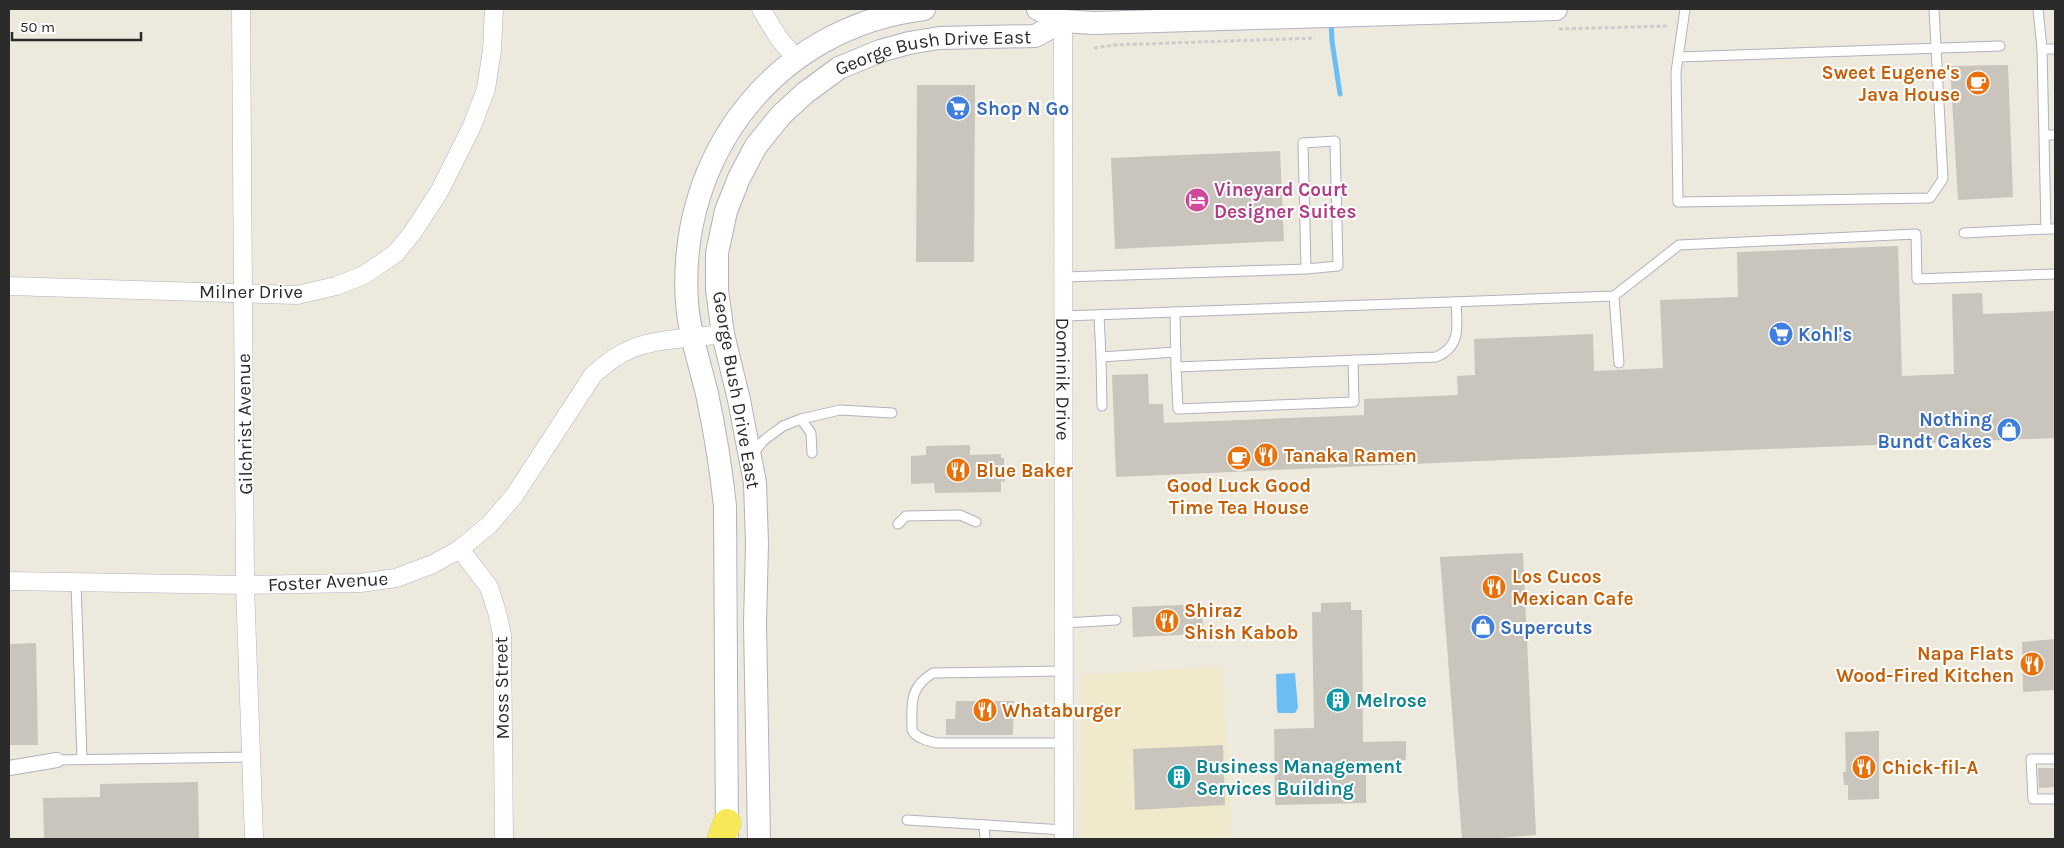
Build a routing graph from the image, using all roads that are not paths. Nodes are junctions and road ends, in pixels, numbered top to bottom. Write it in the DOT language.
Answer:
graph roads {
  1 [pos="241,9"];
  2 [pos="494,9"];
  3 [pos="761,9"];
  4 [pos="924,9"];
  5 [pos="1038,9"];
  6 [pos="1545,9"];
  7 [pos="1685,9"];
  8 [pos="1934,9"];
  9 [pos="2038,9"];
  10 [pos="1063,15"];
  11 [pos="2000,46"];
  12 [pos="1936,48"];
  13 [pos="2042,49"];
  14 [pos="2055,49"];
  15 [pos="1679,57"];
  16 [pos="796,59"];
  17 [pos="2045,134"];
  18 [pos="2055,135"];
  19 [pos="2051,229"];
  20 [pos="1964,233"];
  21 [pos="1306,269"];
  22 [pos="2055,274"];
  23 [pos="1064,276"];
  24 [pos="9,286"];
  25 [pos="242,293"];
  26 [pos="1614,296"];
  27 [pos="1456,302"];
  28 [pos="1175,312"];
  29 [pos="1099,315"];
  30 [pos="1064,316"];
  31 [pos="723,334"];
  32 [pos="692,338"];
  33 [pos="1176,352"];
  34 [pos="1101,357"];
  35 [pos="1353,360"];
  36 [pos="1619,363"];
  37 [pos="1176,367"];
  38 [pos="1102,406"];
  39 [pos="892,413"];
  40 [pos="801,419"];
  41 [pos="812,453"];
  42 [pos="750,458"];
  43 [pos="976,522"];
  44 [pos="898,524"];
  45 [pos="460,549"];
  46 [pos="9,581"];
  47 [pos="76,583"];
  48 [pos="245,585"];
  49 [pos="1116,620"];
  50 [pos="1065,623"];
  51 [pos="1064,671"];
  52 [pos="1065,743"];
  53 [pos="251,757"];
  54 [pos="82,758"];
  55 [pos="57,760"];
  56 [pos="2055,762"];
  57 [pos="9,768"];
  58 [pos="2055,799"];
  59 [pos="907,820"];
  60 [pos="984,825"];
  61 [pos="725,834"];
  62 [pos="1064,835"];
  63 [pos="254,839"];
  64 [pos="504,839"];
  65 [pos="759,839"];
  66 [pos="985,839"];
  1 -- 25 [label="street, Gilchrist Avenue"];
  2 -- 25 [label="street, Milner Drive"];
  3 -- 16 [label="street"];
  4 -- 16 [label="street, George Bush Drive East"];
  5 -- 10 [label="street, George Bush Drive East"];
  6 -- 10 [label="street, George Bush Drive East"];
  7 -- 15 [label="lane"];
  8 -- 12 [label="lane"];
  9 -- 13 [label="lane"];
  10 -- 23 [label="street, Dominik Drive"];
  10 -- 31 [label="street, George Bush Drive East"];
  11 -- 12 [label="lane"];
  12 -- 15 [label="lane"];
  12 -- 15 [label="lane"];
  13 -- 14 [label="lane"];
  13 -- 17 [label="lane"];
  16 -- 32 [label="street, George Bush Drive East"];
  17 -- 18 [label="lane"];
  17 -- 19 [label="lane"];
  19 -- 20 [label="lane"];
  21 -- 21 [label="lane"];
  21 -- 23 [label="lane"];
  22 -- 26 [label="lane"];
  23 -- 30 [label="street, Dominik Drive"];
  24 -- 25 [label="street, Milner Drive"];
  25 -- 48 [label="street, Gilchrist Avenue"];
  26 -- 27 [label="lane"];
  26 -- 36 [label="lane"];
  27 -- 28 [label="lane"];
  27 -- 35 [label="lane"];
  28 -- 29 [label="lane"];
  28 -- 33 [label="lane"];
  29 -- 30 [label="lane"];
  29 -- 34 [label="lane"];
  30 -- 50 [label="street, Dominik Drive"];
  31 -- 32 [label="street, Foster Avenue"];
  31 -- 42 [label="street, George Bush Drive East"];
  32 -- 45 [label="street, Foster Avenue"];
  32 -- 61 [label="street, George Bush Drive East"];
  33 -- 34 [label="lane"];
  33 -- 37 [label="lane"];
  34 -- 38 [label="lane"];
  35 -- 37 [label="lane"];
  35 -- 37 [label="lane"];
  39 -- 40 [label="lane"];
  40 -- 41 [label="lane"];
  40 -- 42 [label="lane"];
  42 -- 65 [label="street, George Bush Drive East"];
  43 -- 44 [label="lane"];
  45 -- 48 [label="street, Foster Avenue"];
  45 -- 64 [label="street, Moss Street"];
  46 -- 47 [label="street, Foster Avenue"];
  47 -- 48 [label="street, Foster Avenue"];
  47 -- 54 [label="lane"];
  48 -- 53 [label="street, Gilchrist Avenue"];
  49 -- 50 [label="lane"];
  50 -- 51 [label="street, Dominik Drive"];
  51 -- 52 [label="street, Dominik Drive"];
  51 -- 52 [label="lane"];
  52 -- 62 [label="street, Dominik Drive"];
  53 -- 54 [label="lane"];
  53 -- 63 [label="street, Gilchrist Avenue"];
  54 -- 55 [label="lane"];
  55 -- 57 [label="street"];
  56 -- 58 [label="lane"];
  59 -- 60 [label="lane"];
  60 -- 62 [label="lane"];
  60 -- 66 [label="lane"];
}
